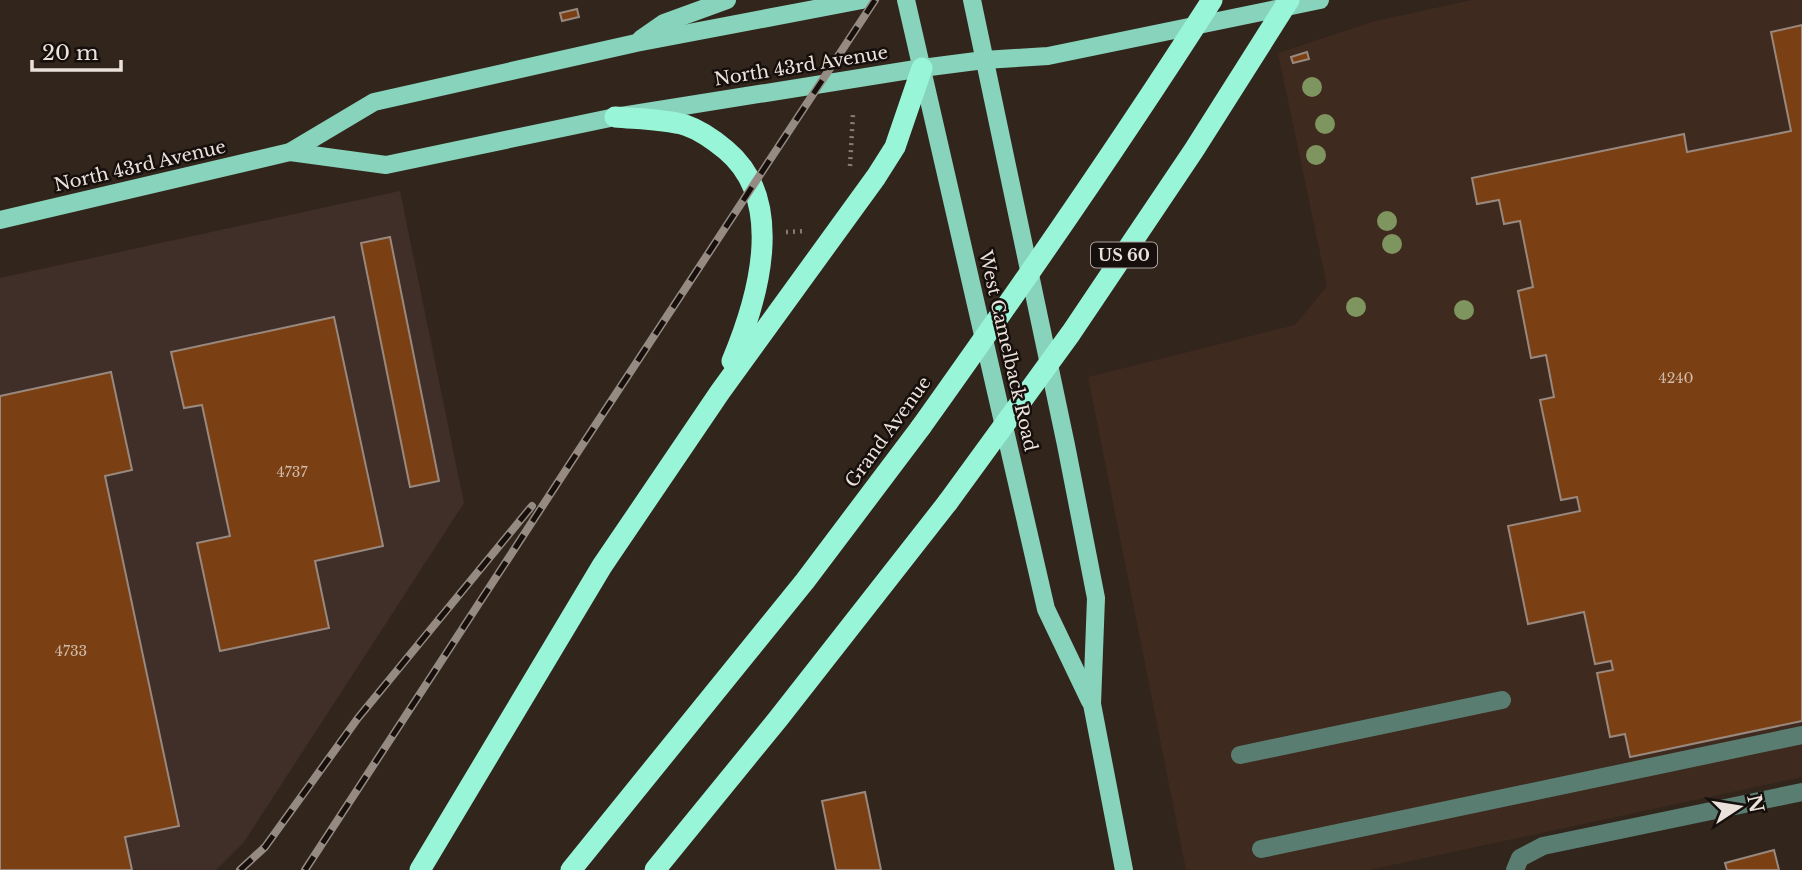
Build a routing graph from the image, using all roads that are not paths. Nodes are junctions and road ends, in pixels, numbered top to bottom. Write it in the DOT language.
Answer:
graph roads {
  1 [pos="727,0"];
  2 [pos="862,0"];
  3 [pos="906,0"];
  4 [pos="972,0"];
  5 [pos="1212,0"];
  6 [pos="1289,0"];
  7 [pos="1320,0"];
  8 [pos="636,43"];
  9 [pos="984,60"];
  10 [pos="922,68"];
  11 [pos="615,117"];
  12 [pos="290,152"];
  13 [pos="0,220"];
  14 [pos="720,392"];
  15 [pos="1502,700"];
  16 [pos="1092,704"];
  17 [pos="1802,735"];
  18 [pos="1240,755"];
  19 [pos="1802,792"];
  20 [pos="1261,849"];
  21 [pos="420,870"];
  22 [pos="571,870"];
  23 [pos="655,870"];
  24 [pos="1124,870"];
  25 [pos="1515,870"];
  1 -- 8 [label="main road"];
  2 -- 8 [label="main road, North 43rd Avenue"];
  3 -- 10 [label="main road, West Camelback Road"];
  4 -- 9 [label="main road, West Camelback Road"];
  5 -- 22 [label="highway, Grand Avenue, bridge"];
  6 -- 23 [label="highway, US 60, bridge"];
  7 -- 9 [label="main road, North 43rd Avenue"];
  8 -- 12 [label="main road, North 43rd Avenue"];
  9 -- 10 [label="main road, North 43rd Avenue"];
  9 -- 16 [label="main road, West Camelback Road"];
  10 -- 11 [label="main road, North 43rd Avenue"];
  10 -- 14 [label="highway"];
  10 -- 16 [label="main road, West Camelback Road"];
  11 -- 12 [label="main road, North 43rd Avenue"];
  11 -- 14 [label="highway"];
  12 -- 13 [label="main road, North 43rd Avenue"];
  14 -- 21 [label="highway"];
  15 -- 18 [label="lane"];
  16 -- 24 [label="main road, West Camelback Road"];
  17 -- 20 [label="lane"];
  19 -- 25 [label="lane"];
}
